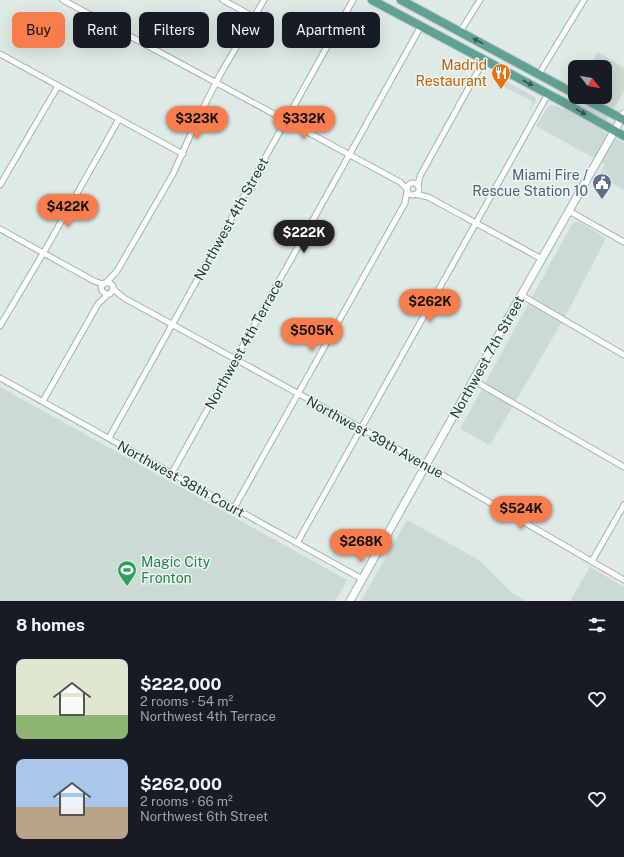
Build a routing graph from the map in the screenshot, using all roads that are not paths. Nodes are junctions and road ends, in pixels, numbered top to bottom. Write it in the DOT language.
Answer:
graph roads {
  1 [pos="65,0"];
  2 [pos="223,0"];
  3 [pos="264,0"];
  4 [pos="353,0"];
  5 [pos="372,0"];
  6 [pos="401,0"];
  7 [pos="480,0"];
  8 [pos="584,0"];
  9 [pos="245,12"];
  10 [pos="257,12"];
  11 [pos="421,26"];
  12 [pos="432,32"];
  13 [pos="460,32"];
  14 [pos="236,48"];
  15 [pos="0,54"];
  16 [pos="484,60"];
  17 [pos="512,60"];
  18 [pos="539,74"];
  19 [pos="216,83"];
  20 [pos="58,86"];
  21 [pos="568,90"];
  22 [pos="548,94"];
  23 [pos="595,104"];
  24 [pos="623,118"];
  25 [pos="119,119"];
  26 [pos="286,121"];
  27 [pos="614,131"];
  28 [pos="624,136"];
  29 [pos="183,154"];
  30 [pos="349,155"];
  31 [pos="420,176"];
  32 [pos="400,182"];
  33 [pos="411,184"];
  34 [pos="0,185"];
  35 [pos="418,187"];
  36 [pos="407,190"];
  37 [pos="414,194"];
  38 [pos="428,197"];
  39 [pos="404,203"];
  40 [pos="568,210"];
  41 [pos="476,223"];
  42 [pos="0,229"];
  43 [pos="624,242"];
  44 [pos="43,253"];
  45 [pos="542,258"];
  46 [pos="117,272"];
  47 [pos="94,281"];
  48 [pos="104,283"];
  49 [pos="113,287"];
  50 [pos="102,290"];
  51 [pos="109,294"];
  52 [pos="521,295"];
  53 [pos="124,298"];
  54 [pos="98,304"];
  55 [pos="172,325"];
  56 [pos="0,326"];
  57 [pos="624,355"];
  58 [pos="235,360"];
  59 [pos="0,378"];
  60 [pos="473,380"];
  61 [pos="298,394"];
  62 [pos="43,401"];
  63 [pos="361,428"];
  64 [pos="109,438"];
  65 [pos="426,465"];
  66 [pos="624,467"];
  67 [pos="172,473"];
  68 [pos="624,505"];
  69 [pos="234,508"];
  70 [pos="297,543"];
  71 [pos="592,561"];
  72 [pos="362,579"];
  73 [pos="624,580"];
  74 [pos="350,601"];
  1 -- 19 [label="street"];
  2 -- 9 [label="street"];
  3 -- 10 [label="street"];
  4 -- 26 [label="street, Northwest 4th Street"];
  5 -- 11 [label="main road"];
  6 -- 13 [label="main road"];
  7 -- 13 [label="street"];
  8 -- 18 [label="street"];
  11 -- 12 [label="main road"];
  11 -- 30 [label="street, Northwest 4th Terrace"];
  12 -- 13 [label="main road"];
  12 -- 16 [label="main road"];
  17 -- 13 [label="main road, one-way"];
  14 -- 19 [label="street"];
  15 -- 20 [label="street"];
  16 -- 17 [label="main road"];
  16 -- 22 [label="main road, one-way"];
  16 -- 31 [label="street"];
  17 -- 18 [label="main road"];
  18 -- 21 [label="main road"];
  19 -- 26 [label="street"];
  19 -- 29 [label="street"];
  20 -- 25 [label="street"];
  20 -- 34 [label="street"];
  22 -- 27 [label="main road, one-way"];
  22 -- 41 [label="street"];
  23 -- 24 [label="main road"];
  24 -- 27 [label="main road, Northwest 7th Street"];
  25 -- 29 [label="street"];
  25 -- 44 [label="street"];
  26 -- 30 [label="street"];
  26 -- 55 [label="street, Northwest 4th Street"];
  27 -- 28 [label="main road"];
  27 -- 40 [label="main road, Northwest 7th Street"];
  29 -- 46 [label="street"];
  30 -- 32 [label="street"];
  30 -- 58 [label="street, Northwest 4th Terrace"];
  31 -- 33 [label="street"];
  31 -- 35 [label="street"];
  32 -- 33 [label="street"];
  32 -- 36 [label="street"];
  33 -- 35 [label="street"];
  33 -- 36 [label="street"];
  35 -- 37 [label="street"];
  35 -- 38 [label="street"];
  36 -- 37 [label="street"];
  36 -- 39 [label="street"];
  37 -- 38 [label="street"];
  37 -- 39 [label="street"];
  38 -- 41 [label="street"];
  39 -- 61 [label="street"];
  40 -- 43 [label="street"];
  40 -- 45 [label="main road, Northwest 7th Street"];
  41 -- 45 [label="street"];
  41 -- 63 [label="street"];
  42 -- 44 [label="street"];
  44 -- 47 [label="street"];
  44 -- 56 [label="street"];
  45 -- 52 [label="main road, Northwest 7th Street"];
  46 -- 48 [label="street"];
  46 -- 49 [label="street"];
  47 -- 48 [label="street"];
  47 -- 50 [label="street"];
  48 -- 49 [label="street"];
  48 -- 50 [label="street"];
  49 -- 51 [label="street"];
  49 -- 53 [label="street, Northwest 39th Avenue"];
  50 -- 51 [label="street"];
  50 -- 54 [label="street"];
  51 -- 53 [label="street, Northwest 39th Avenue"];
  51 -- 54 [label="street"];
  52 -- 57 [label="street"];
  52 -- 60 [label="main road, Northwest 7th Street"];
  53 -- 55 [label="street, Northwest 39th Avenue"];
  54 -- 62 [label="street"];
  55 -- 58 [label="street, Northwest 39th Avenue"];
  55 -- 64 [label="street, Northwest 4th Street"];
  58 -- 61 [label="street, Northwest 39th Avenue"];
  58 -- 67 [label="street, Northwest 4th Terrace"];
  59 -- 62 [label="street, Northwest 38th Court"];
  60 -- 65 [label="main road, Northwest 7th Street"];
  60 -- 66 [label="street"];
  61 -- 63 [label="street, Northwest 39th Avenue"];
  61 -- 69 [label="street"];
  62 -- 64 [label="street, Northwest 38th Court"];
  63 -- 65 [label="street, Northwest 39th Avenue"];
  63 -- 70 [label="street"];
  64 -- 67 [label="street, Northwest 38th Court"];
  65 -- 71 [label="street, Northwest 39th Avenue"];
  65 -- 72 [label="main road, Northwest 7th Street"];
  67 -- 69 [label="street, Northwest 38th Court"];
  68 -- 71 [label="street"];
  69 -- 70 [label="street, Northwest 38th Court"];
  70 -- 72 [label="street, Northwest 38th Court"];
  71 -- 73 [label="street, Northwest 39th Avenue"];
  72 -- 74 [label="main road, Northwest 7th Street"];
}
